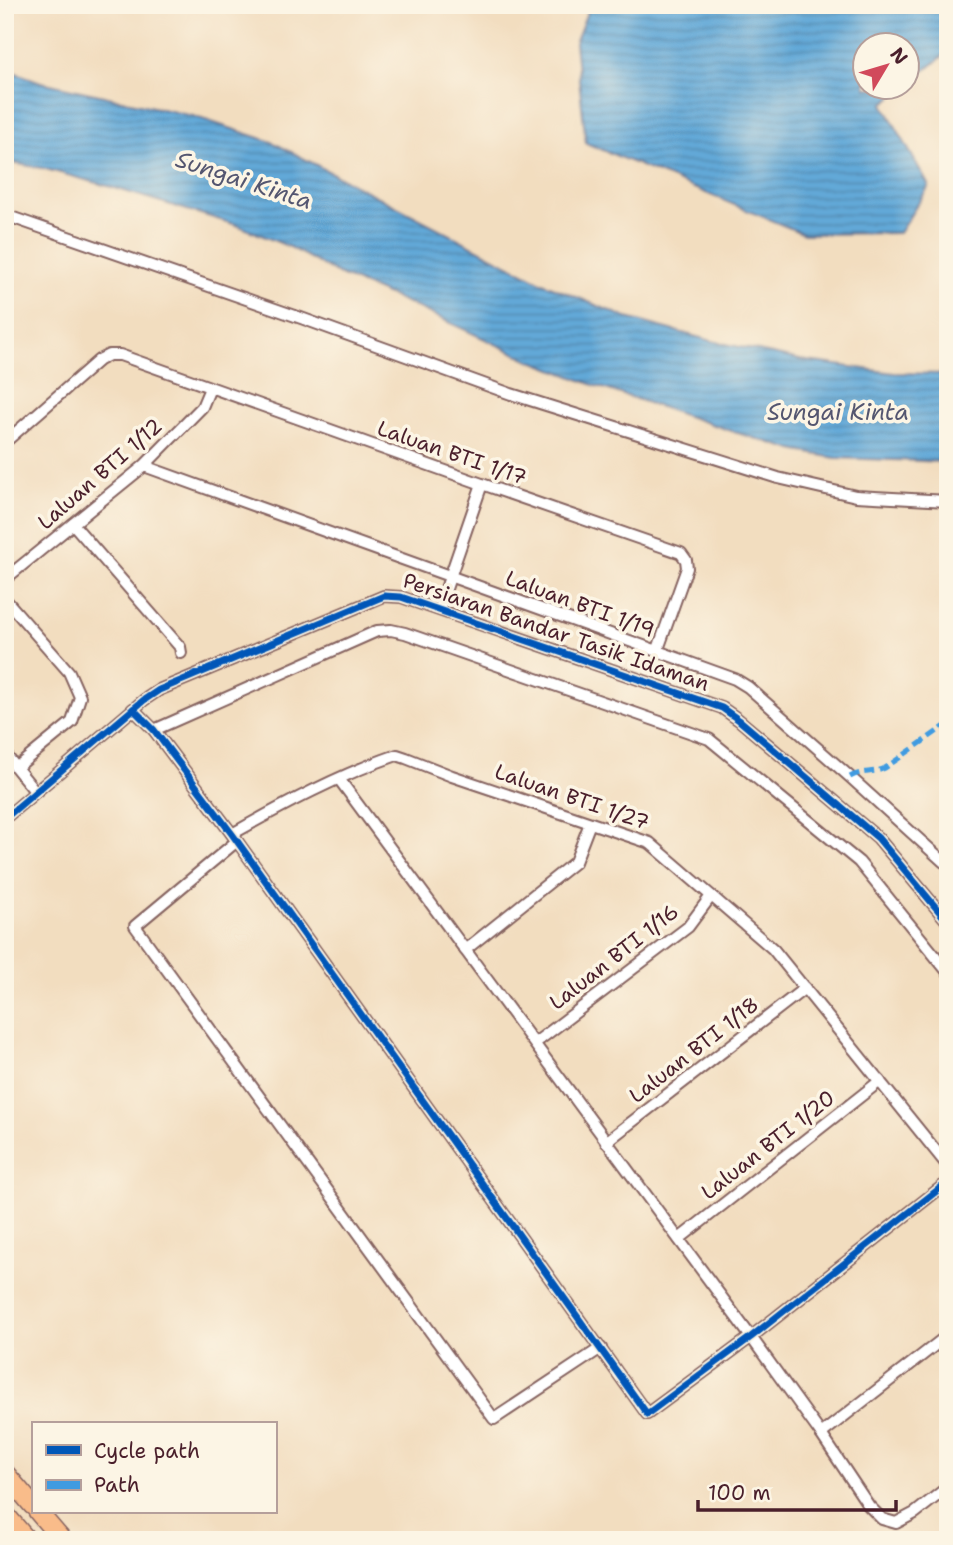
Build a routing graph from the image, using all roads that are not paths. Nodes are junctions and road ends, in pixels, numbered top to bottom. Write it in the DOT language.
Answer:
graph roads {
  1 [pos="5,215"];
  2 [pos="210,388"];
  3 [pos="5,442"];
  4 [pos="144,466"];
  5 [pos="482,484"];
  6 [pos="948,501"];
  7 [pos="73,524"];
  8 [pos="450,578"];
  9 [pos="5,579"];
  10 [pos="5,599"];
  11 [pos="439,609"];
  12 [pos="657,652"];
  13 [pos="181,653"];
  14 [pos="133,709"];
  15 [pos="153,730"];
  16 [pos="5,754"];
  17 [pos="17,767"];
  18 [pos="340,779"];
  19 [pos="35,791"];
  20 [pos="5,818"];
  21 [pos="590,823"];
  22 [pos="235,838"];
  23 [pos="947,862"];
  24 [pos="711,896"];
  25 [pos="948,922"];
  26 [pos="465,950"];
  27 [pos="948,972"];
  28 [pos="805,988"];
  29 [pos="535,1043"];
  30 [pos="880,1081"];
  31 [pos="606,1142"];
  32 [pos="948,1166"];
  33 [pos="948,1182"];
  34 [pos="679,1239"];
  35 [pos="948,1335"];
  36 [pos="751,1337"];
  37 [pos="601,1348"];
  38 [pos="821,1434"];
  39 [pos="5,1473"];
  40 [pos="948,1486"];
  41 [pos="32,1505"];
  42 [pos="5,1514"];
  43 [pos="40,1514"];
  44 [pos="27,1540"];
  45 [pos="62,1540"];
  1 -- 6 [label="street"];
  2 -- 3 [label="street, Laluan BTI 1/17"];
  2 -- 4 [label="street, Laluan BTI 1/12"];
  2 -- 5 [label="street, Laluan BTI 1/17"];
  4 -- 7 [label="street, Laluan BTI 1/12"];
  4 -- 8 [label="street, Laluan BTI 1/19"];
  5 -- 8 [label="street"];
  5 -- 12 [label="street, Laluan BTI 1/17"];
  7 -- 9 [label="street, Laluan BTI 1/12"];
  7 -- 13 [label="street"];
  8 -- 11 [label="street"];
  8 -- 12 [label="street, Laluan BTI 1/19"];
  10 -- 17 [label="street"];
  11 -- 14 [label="street, Persiaran Bandar Tasik Idaman"];
  11 -- 25 [label="street, Persiaran Bandar Tasik Idaman"];
  12 -- 23 [label="street, Laluan BTI 1/19"];
  14 -- 15 [label="street"];
  14 -- 19 [label="street, Persiaran Bandar Tasik Idaman"];
  15 -- 22 [label="street"];
  15 -- 27 [label="street"];
  16 -- 17 [label="street"];
  17 -- 19 [label="street"];
  18 -- 21 [label="street, Laluan BTI 1/27"];
  18 -- 22 [label="street, Laluan BTI 1/27"];
  18 -- 26 [label="street"];
  19 -- 20 [label="street, Persiaran Bandar Tasik Idaman"];
  21 -- 24 [label="street, Laluan BTI 1/27"];
  21 -- 26 [label="street"];
  22 -- 37 [label="street"];
  22 -- 37 [label="street, Laluan BTI 1/27"];
  24 -- 28 [label="street, Laluan BTI 1/27"];
  24 -- 29 [label="street, Laluan BTI 1/16"];
  26 -- 29 [label="street"];
  28 -- 30 [label="street, Laluan BTI 1/27"];
  28 -- 31 [label="street, Laluan BTI 1/18"];
  29 -- 31 [label="street"];
  30 -- 32 [label="street, Laluan BTI 1/27"];
  30 -- 34 [label="street, Laluan BTI 1/20"];
  31 -- 34 [label="street"];
  33 -- 36 [label="street"];
  34 -- 36 [label="street"];
  35 -- 38 [label="street"];
  36 -- 37 [label="street"];
  36 -- 38 [label="street"];
  38 -- 40 [label="street"];
  39 -- 41 [label="main road"];
  42 -- 44 [label="main road"];
  43 -- 45 [label="main road"];
}
